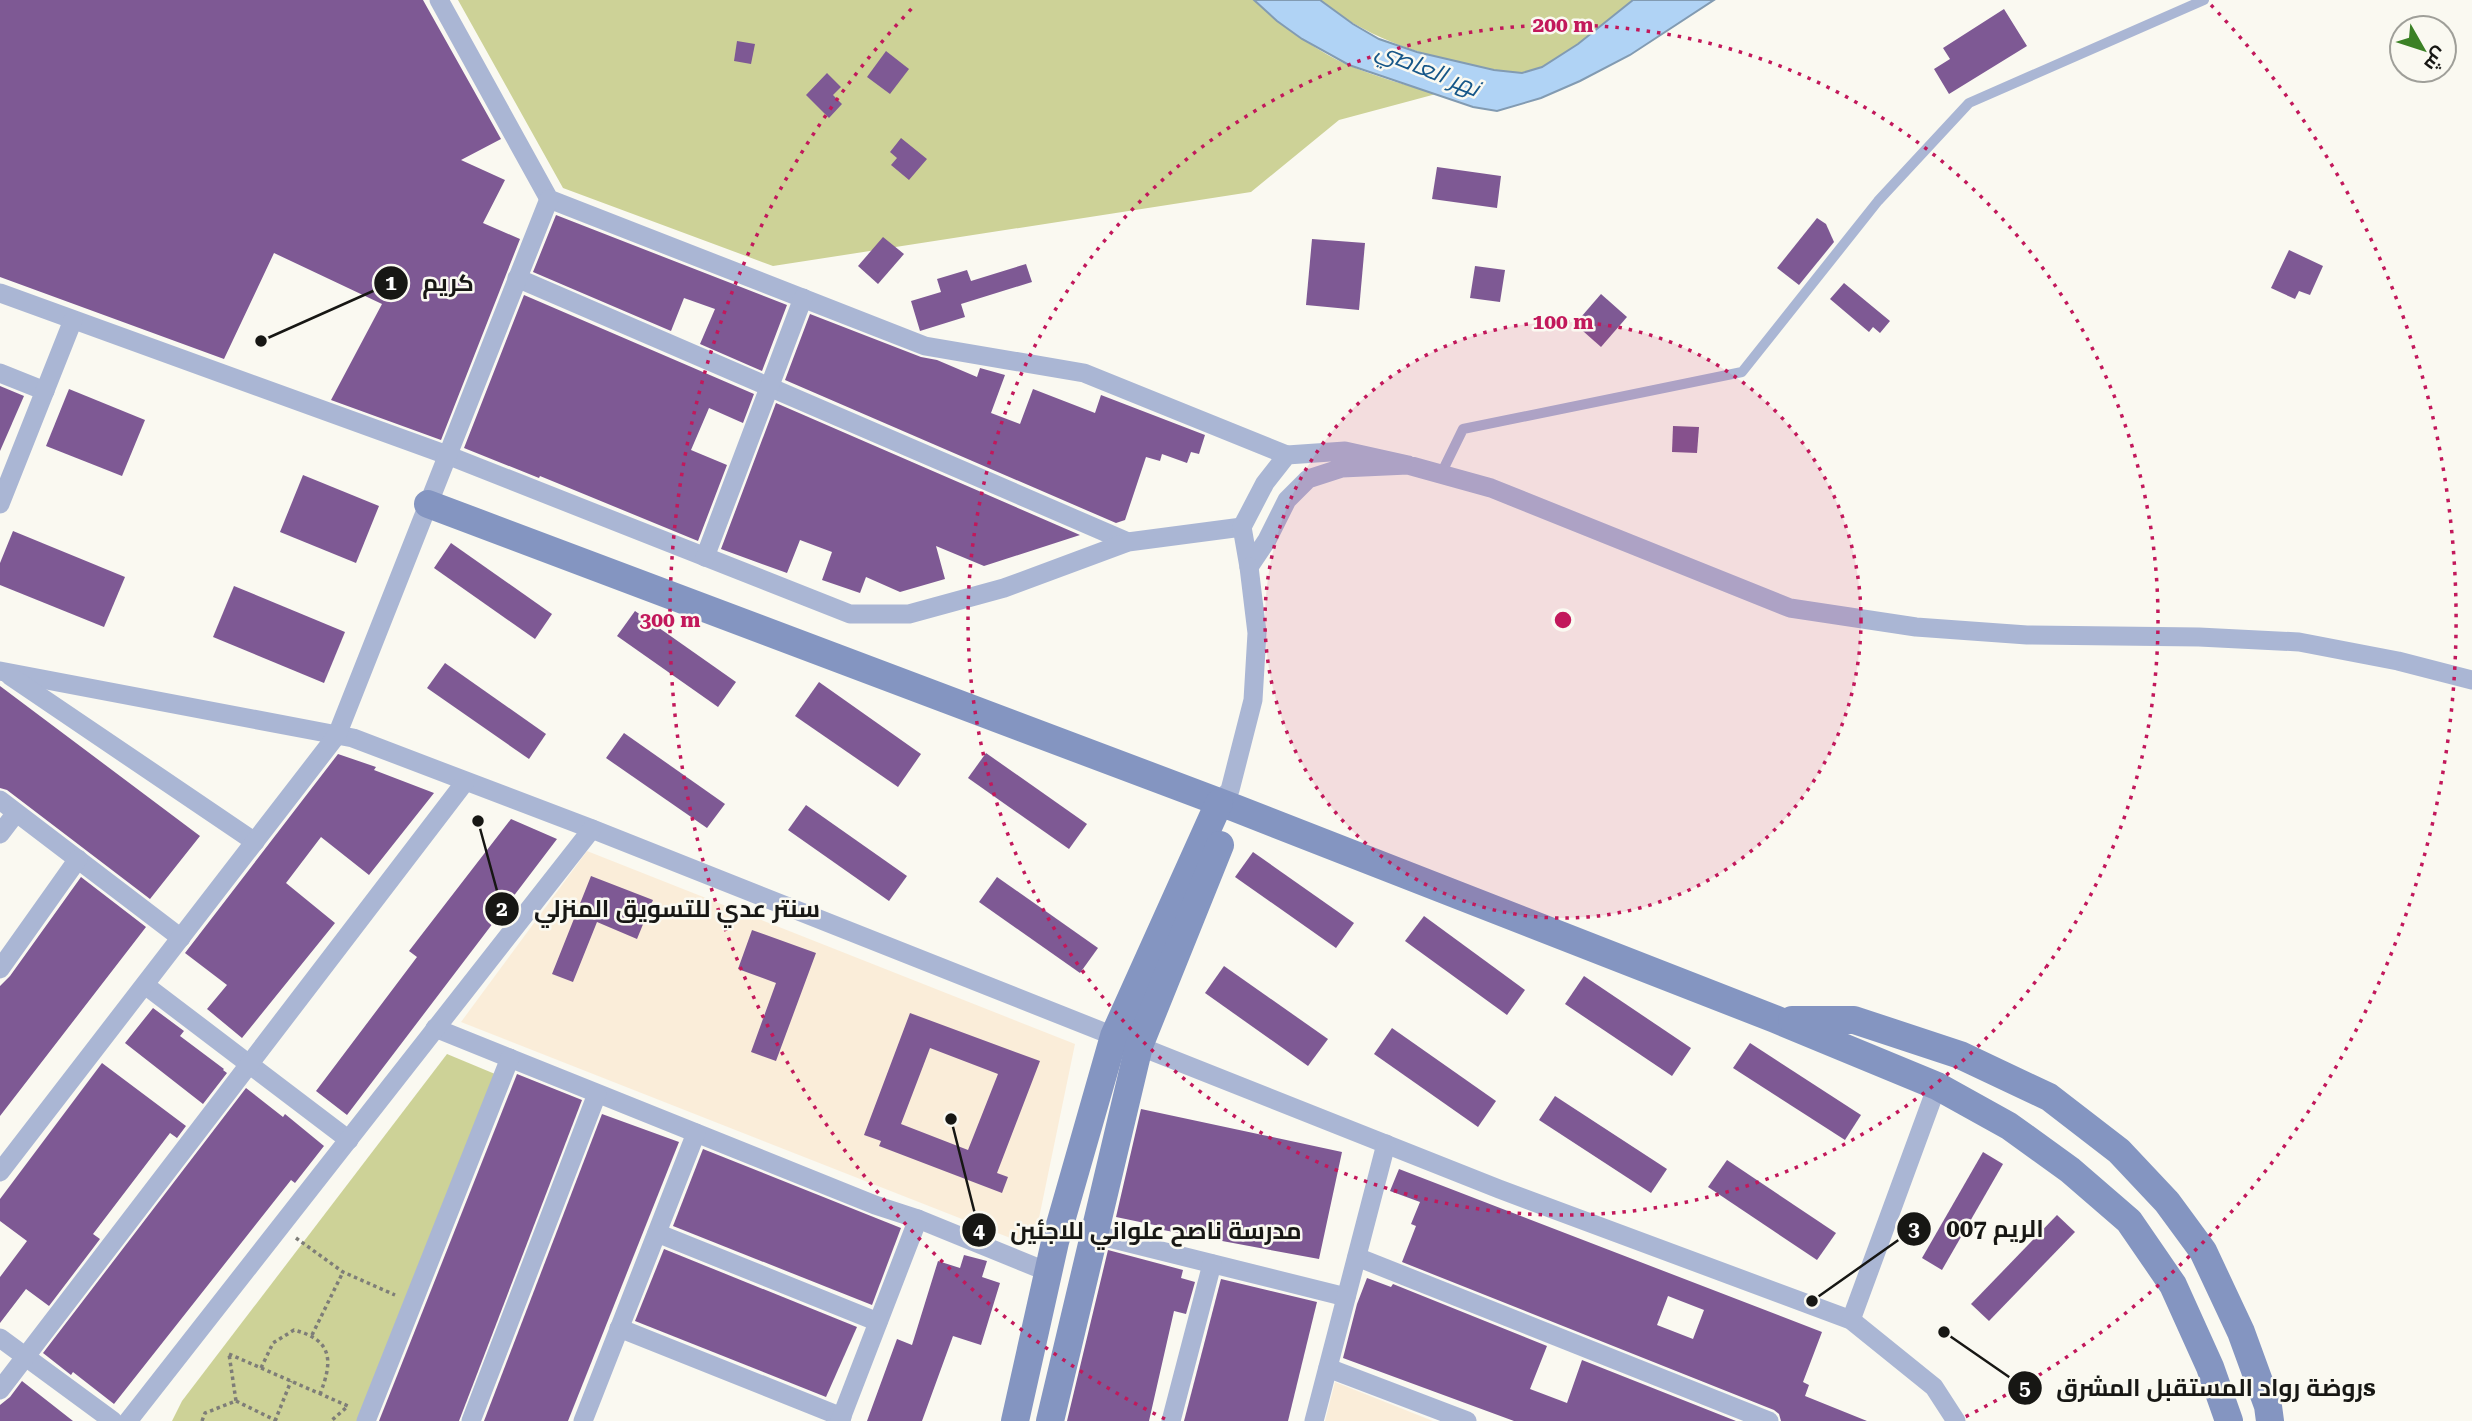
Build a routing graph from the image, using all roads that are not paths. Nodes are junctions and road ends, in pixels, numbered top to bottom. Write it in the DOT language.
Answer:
graph roads {
  1 [pos="439,0"];
  2 [pos="2204,0"];
  3 [pos="549,199"];
  4 [pos="517,278"];
  5 [pos="0,293"];
  6 [pos="803,298"];
  7 [pos="74,320"];
  8 [pos="0,373"];
  9 [pos="769,387"];
  10 [pos="45,391"];
  11 [pos="447,455"];
  12 [pos="1287,455"];
  13 [pos="1408,465"];
  14 [pos="1441,474"];
  15 [pos="428,504"];
  16 [pos="0,505"];
  17 [pos="1242,527"];
  18 [pos="1128,542"];
  19 [pos="705,557"];
  20 [pos="1249,567"];
  21 [pos="0,671"];
  22 [pos="2472,680"];
  23 [pos="337,735"];
  24 [pos="464,782"];
  25 [pos="0,800"];
  26 [pos="1228,800"];
  27 [pos="16,813"];
  28 [pos="592,830"];
  29 [pos="0,834"];
  30 [pos="255,842"];
  31 [pos="78,859"];
  32 [pos="181,938"];
  33 [pos="0,969"];
  34 [pos="145,985"];
  35 [pos="1775,1019"];
  36 [pos="435,1027"];
  37 [pos="1127,1041"];
  38 [pos="510,1058"];
  39 [pos="250,1066"];
  40 [pos="1937,1086"];
  41 [pos="597,1094"];
  42 [pos="696,1133"];
  43 [pos="349,1140"];
  44 [pos="1386,1144"];
  45 [pos="0,1172"];
  46 [pos="918,1219"];
  47 [pos="657,1233"];
  48 [pos="1093,1234"];
  49 [pos="1357,1257"];
  50 [pos="1212,1264"];
  51 [pos="1048,1272"];
  52 [pos="1346,1297"];
  53 [pos="1851,1320"];
  54 [pos="878,1322"];
  55 [pos="619,1328"];
  56 [pos="0,1338"];
  57 [pos="25,1358"];
  58 [pos="1328,1368"];
  59 [pos="0,1390"];
  60 [pos="841,1419"];
  61 [pos="113,1421"];
  62 [pos="128,1421"];
  63 [pos="366,1421"];
  64 [pos="471,1421"];
  65 [pos="583,1421"];
  66 [pos="1015,1421"];
  67 [pos="1049,1421"];
  68 [pos="1171,1421"];
  69 [pos="1314,1421"];
  70 [pos="1467,1421"];
  71 [pos="1769,1421"];
  72 [pos="1956,1421"];
  73 [pos="2229,1421"];
  74 [pos="2270,1421"];
  1 -- 3 [label="street"];
  2 -- 14 [label="lane"];
  3 -- 4 [label="street"];
  3 -- 6 [label="street"];
  4 -- 9 [label="street"];
  4 -- 11 [label="street"];
  5 -- 7 [label="street"];
  6 -- 9 [label="street"];
  6 -- 12 [label="street"];
  7 -- 10 [label="street"];
  7 -- 11 [label="street"];
  8 -- 10 [label="street"];
  9 -- 18 [label="street"];
  9 -- 19 [label="street"];
  10 -- 16 [label="street"];
  11 -- 15 [label="street"];
  11 -- 19 [label="street"];
  12 -- 13 [label="street"];
  12 -- 17 [label="street"];
  13 -- 14 [label="street"];
  13 -- 20 [label="street"];
  14 -- 22 [label="street"];
  15 -- 23 [label="street"];
  15 -- 26 [label="main road"];
  17 -- 18 [label="street"];
  17 -- 20 [label="street"];
  18 -- 19 [label="street"];
  20 -- 26 [label="street"];
  21 -- 23 [label="street"];
  21 -- 30 [label="street"];
  23 -- 24 [label="street"];
  23 -- 30 [label="street"];
  24 -- 28 [label="street"];
  24 -- 39 [label="street"];
  25 -- 27 [label="street"];
  26 -- 35 [label="main road"];
  26 -- 37 [label="main road"];
  27 -- 29 [label="street"];
  27 -- 31 [label="street"];
  28 -- 36 [label="street"];
  28 -- 37 [label="street"];
  30 -- 32 [label="street"];
  31 -- 32 [label="street"];
  31 -- 33 [label="street"];
  32 -- 34 [label="street"];
  34 -- 39 [label="street"];
  34 -- 45 [label="street"];
  35 -- 40 [label="main road"];
  35 -- 74 [label="main road"];
  36 -- 38 [label="street"];
  36 -- 43 [label="street"];
  37 -- 44 [label="street"];
  37 -- 48 [label="main road"];
  37 -- 51 [label="main road"];
  38 -- 41 [label="street"];
  38 -- 63 [label="street"];
  39 -- 43 [label="street"];
  39 -- 57 [label="street"];
  40 -- 53 [label="street"];
  40 -- 73 [label="main road"];
  41 -- 42 [label="street"];
  41 -- 64 [label="street"];
  42 -- 46 [label="street"];
  42 -- 47 [label="street"];
  43 -- 62 [label="street"];
  44 -- 49 [label="street"];
  44 -- 53 [label="street"];
  46 -- 51 [label="street"];
  46 -- 54 [label="street"];
  47 -- 54 [label="street"];
  47 -- 55 [label="street"];
  48 -- 50 [label="street"];
  48 -- 67 [label="main road"];
  49 -- 52 [label="street"];
  49 -- 71 [label="street"];
  50 -- 52 [label="street"];
  50 -- 68 [label="street"];
  51 -- 66 [label="main road"];
  52 -- 58 [label="street"];
  53 -- 72 [label="street"];
  54 -- 60 [label="street"];
  55 -- 60 [label="street"];
  55 -- 65 [label="street"];
  56 -- 57 [label="street"];
  57 -- 59 [label="street"];
  57 -- 61 [label="street"];
  58 -- 69 [label="street"];
  58 -- 70 [label="street"];
}
